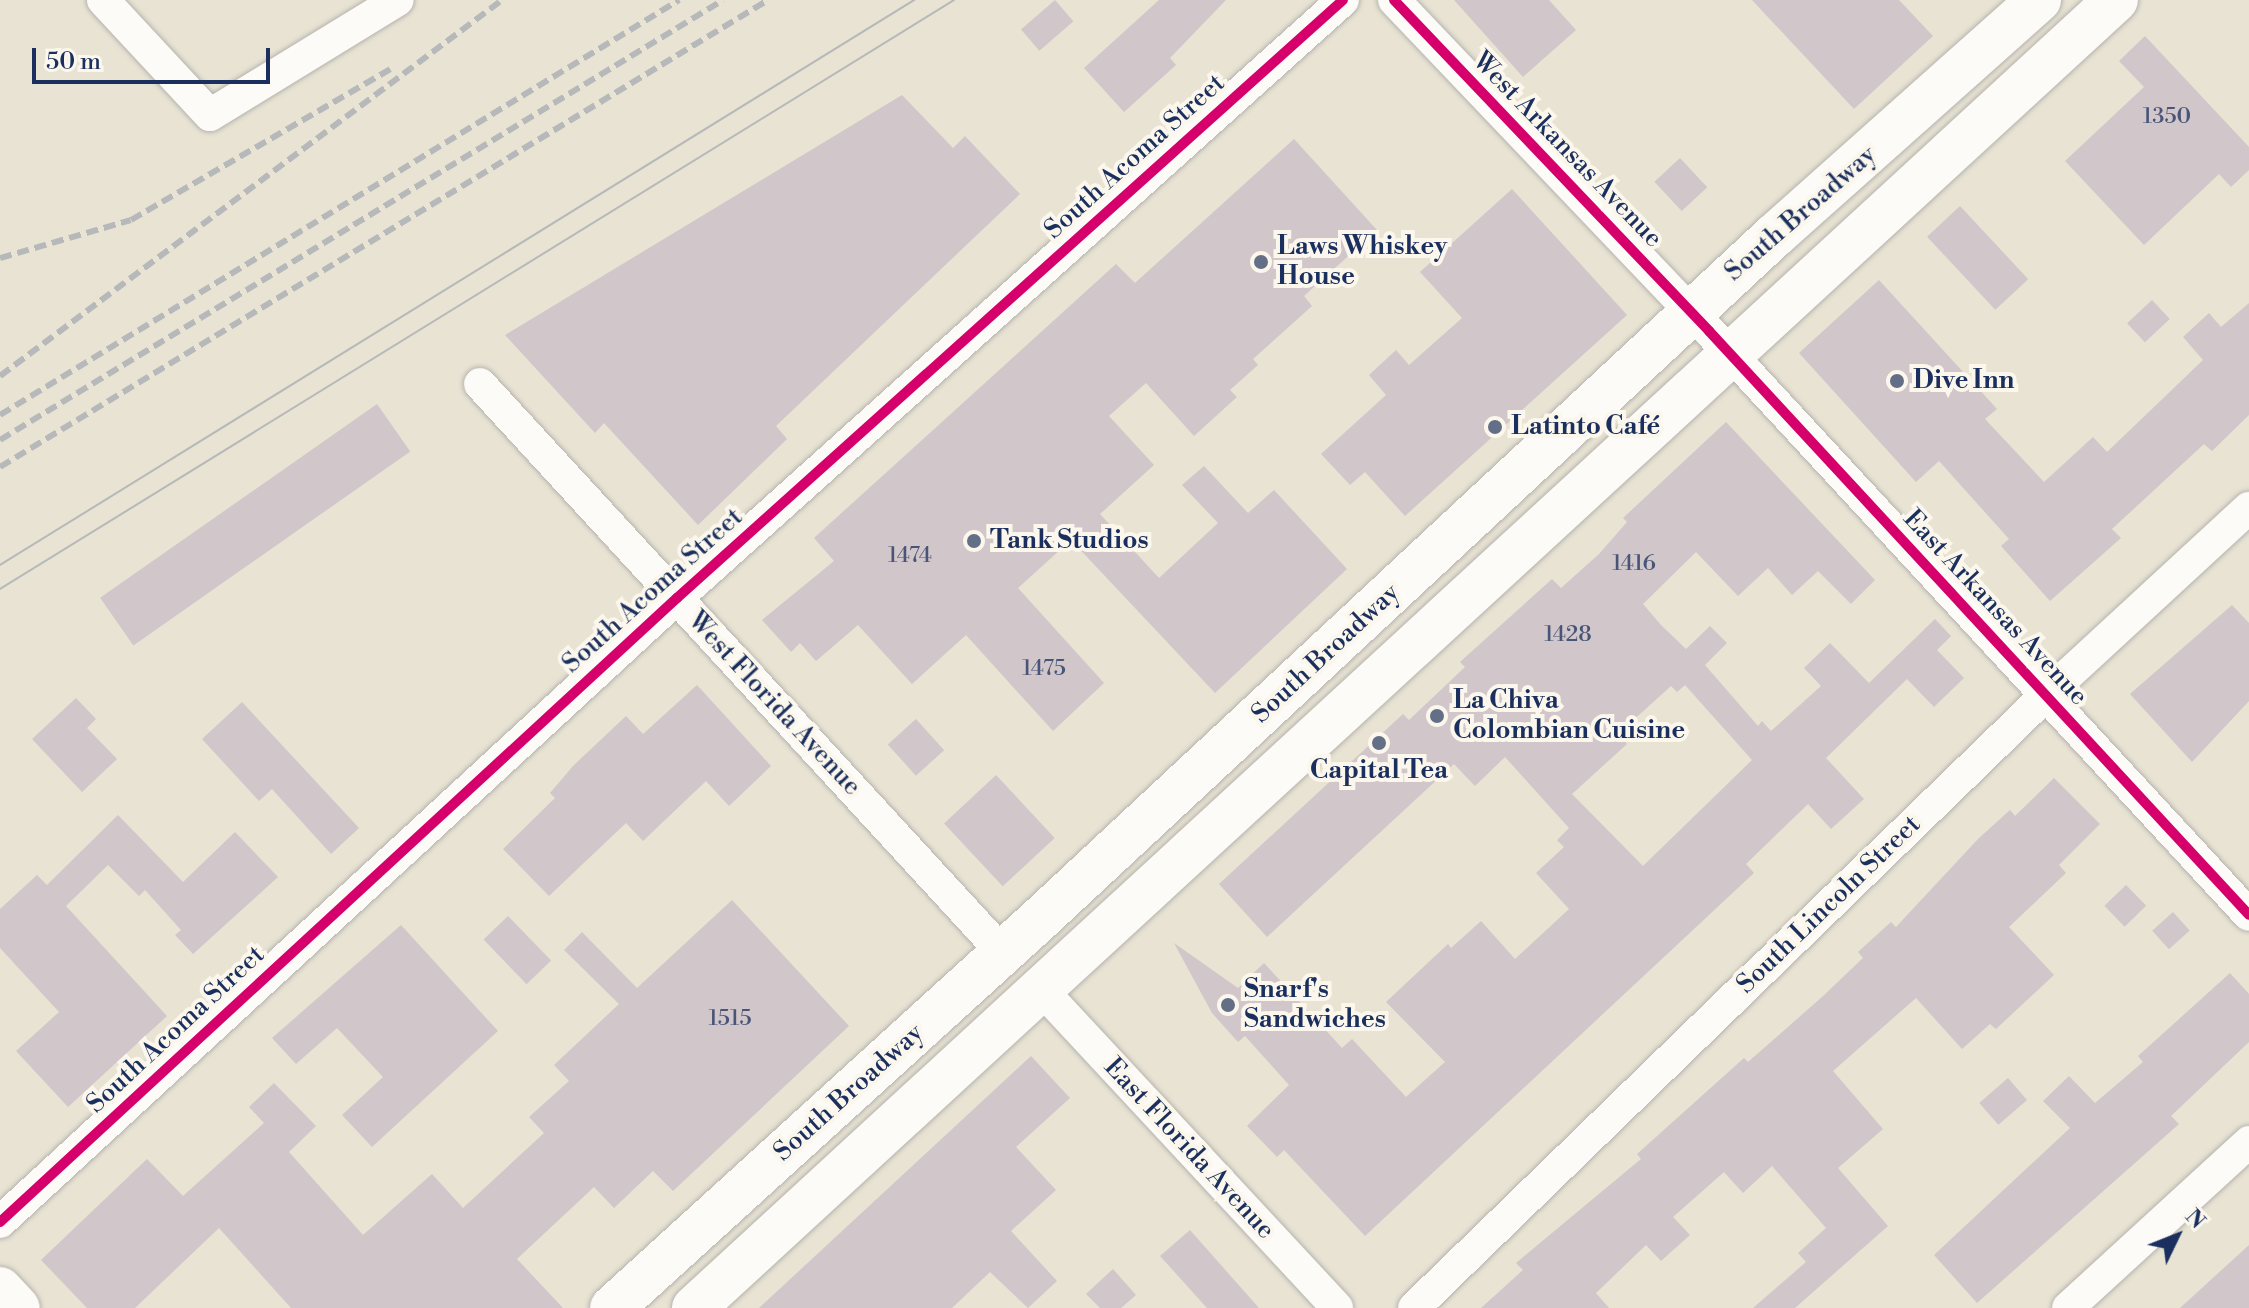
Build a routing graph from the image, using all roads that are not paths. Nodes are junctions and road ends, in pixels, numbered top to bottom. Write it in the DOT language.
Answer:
graph roads {
  1 [pos="103,0"];
  2 [pos="398,0"];
  3 [pos="1343,0"];
  4 [pos="1394,0"];
  5 [pos="2039,0"];
  6 [pos="2116,0"];
  7 [pos="1709,332"];
  8 [pos="480,384"];
  9 [pos="2249,508"];
  10 [pos="677,598"];
  11 [pos="2046,695"];
  12 [pos="2249,915"];
  13 [pos="1003,953"];
  14 [pos="1041,989"];
  15 [pos="2249,1142"];
  16 [pos="0,1222"];
  17 [pos="0,1289"];
  18 [pos="18,1308"];
  19 [pos="612,1308"];
  20 [pos="694,1308"];
  21 [pos="1337,1308"];
  22 [pos="1414,1308"];
  23 [pos="2068,1308"];
  1 -- 2 [label="street"];
  3 -- 10 [label="street, South Acoma Street"];
  4 -- 7 [label="street, West Arkansas Avenue"];
  5 -- 7 [label="main road, South Broadway"];
  6 -- 7 [label="main road, South Broadway"];
  7 -- 11 [label="street, East Arkansas Avenue"];
  7 -- 13 [label="main road, South Broadway"];
  7 -- 14 [label="main road, South Broadway"];
  8 -- 10 [label="street, West Florida Avenue"];
  9 -- 11 [label="street, South Lincoln Street"];
  10 -- 13 [label="street, West Florida Avenue"];
  10 -- 16 [label="street, South Acoma Street"];
  11 -- 12 [label="street, East Arkansas Avenue"];
  11 -- 22 [label="street, South Lincoln Street"];
  13 -- 19 [label="main road, South Broadway"];
  14 -- 20 [label="main road, South Broadway"];
  14 -- 21 [label="street, East Florida Avenue"];
  15 -- 23 [label="street"];
  17 -- 18 [label="main road"];
}
